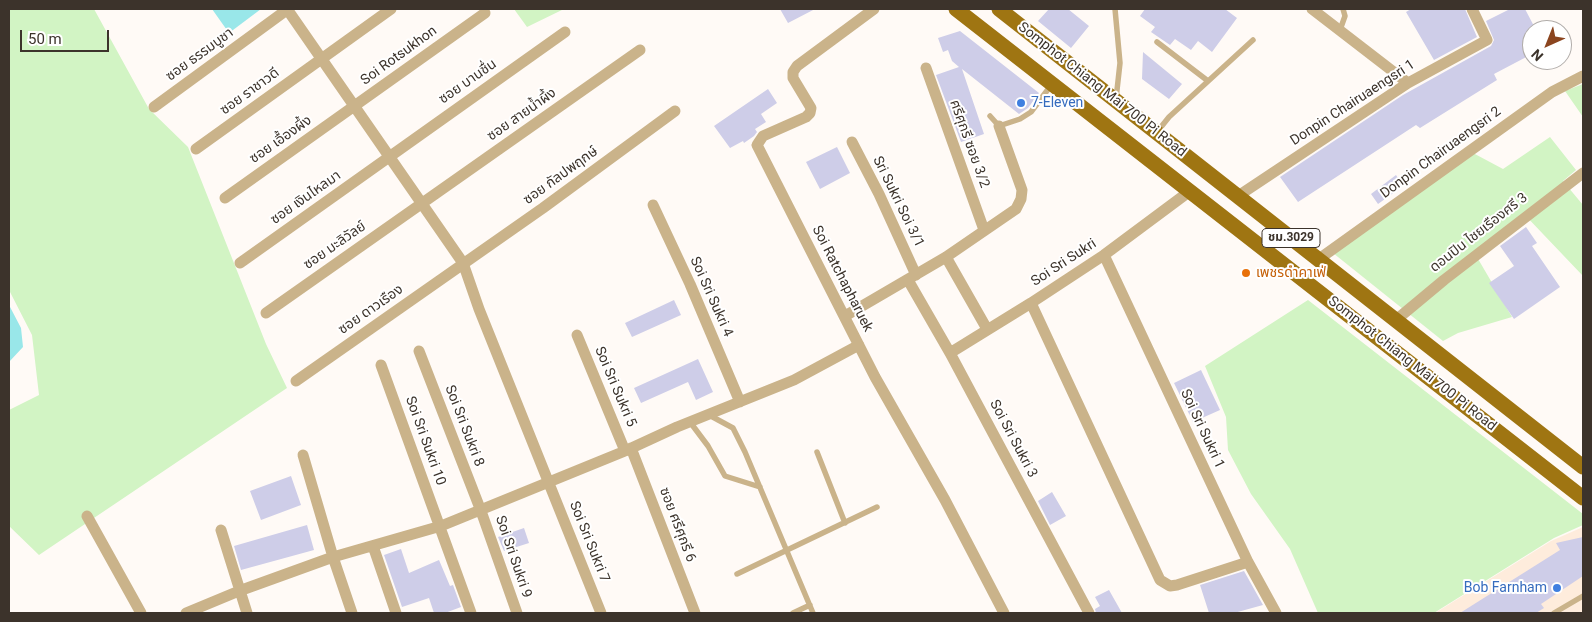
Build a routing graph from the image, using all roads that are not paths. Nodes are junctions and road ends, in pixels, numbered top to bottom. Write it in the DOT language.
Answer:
graph roads {
  1 [pos="288,9"];
  2 [pos="391,9"];
  3 [pos="874,9"];
  4 [pos="956,9"];
  5 [pos="998,9"];
  6 [pos="1114,9"];
  7 [pos="1312,9"];
  8 [pos="1343,9"];
  9 [pos="1472,9"];
  10 [pos="485,13"];
  11 [pos="1340,30"];
  12 [pos="565,32"];
  13 [pos="1253,40"];
  14 [pos="1157,42"];
  15 [pos="640,50"];
  16 [pos="322,59"];
  17 [pos="926,68"];
  18 [pos="1583,76"];
  19 [pos="1208,81"];
  20 [pos="1408,83"];
  21 [pos="1052,84"];
  22 [pos="1116,99"];
  23 [pos="354,106"];
  24 [pos="154,107"];
  25 [pos="674,111"];
  26 [pos="990,116"];
  27 [pos="999,126"];
  28 [pos="1157,132"];
  29 [pos="852,142"];
  30 [pos="196,149"];
  31 [pos="389,157"];
  32 [pos="1583,172"];
  33 [pos="1190,191"];
  34 [pos="1238,196"];
  35 [pos="225,198"];
  36 [pos="422,204"];
  37 [pos="653,205"];
  38 [pos="984,230"];
  39 [pos="1104,255"];
  40 [pos="946,256"];
  41 [pos="1318,259"];
  42 [pos="240,263"];
  43 [pos="462,263"];
  44 [pos="912,278"];
  45 [pos="1031,303"];
  46 [pos="266,313"];
  47 [pos="845,316"];
  48 [pos="1396,320"];
  49 [pos="986,329"];
  50 [pos="577,335"];
  51 [pos="859,344"];
  52 [pos="419,351"];
  53 [pos="950,353"];
  54 [pos="381,365"];
  55 [pos="296,381"];
  56 [pos="740,402"];
  57 [pos="709,415"];
  58 [pos="690,422"];
  59 [pos="628,449"];
  60 [pos="817,452"];
  61 [pos="302,455"];
  62 [pos="1583,468"];
  63 [pos="549,482"];
  64 [pos="760,487"];
  65 [pos="1583,498"];
  66 [pos="877,507"];
  67 [pos="481,511"];
  68 [pos="87,516"];
  69 [pos="845,523"];
  70 [pos="441,526"];
  71 [pos="221,530"];
  72 [pos="373,546"];
  73 [pos="786,551"];
  74 [pos="333,557"];
  75 [pos="1248,562"];
  76 [pos="737,574"];
  77 [pos="239,591"];
  78 [pos="1583,596"];
  79 [pos="810,605"];
  80 [pos="142,613"];
  81 [pos="186,613"];
  82 [pos="248,613"];
  83 [pos="352,613"];
  84 [pos="396,613"];
  85 [pos="471,613"];
  86 [pos="517,613"];
  87 [pos="601,613"];
  88 [pos="696,613"];
  89 [pos="793,613"];
  90 [pos="813,613"];
  91 [pos="1004,613"];
  92 [pos="1089,613"];
  93 [pos="1276,613"];
  94 [pos="1554,613"];
  1 -- 16 [label="street, Soi Sri Sukri 7"];
  1 -- 24 [label="street, ซอย ธรรมบูชา"];
  2 -- 16 [label="street, ซอย ราชาวดี"];
  3 -- 47 [label="street, Soi Ratchapharuek"];
  4 -- 21 [label="main road, Somphot Chiang Mai 700 Pi Road / ชม.3029"];
  5 -- 22 [label="main road, Somphot Chiang Mai 700 Pi Road / ชม.3029"];
  6 -- 22 [label="lane"];
  7 -- 11 [label="street"];
  8 -- 11 [label="lane"];
  9 -- 20 [label="street, Donpin Chairuaengsri 1"];
  10 -- 23 [label="street, Soi Rotsukhon"];
  11 -- 20 [label="street"];
  12 -- 31 [label="street, ซอย บานชื่น"];
  13 -- 19 [label="lane"];
  14 -- 19 [label="lane"];
  15 -- 36 [label="street, ซอย สายน้ำผึ้ง"];
  16 -- 23 [label="street, Soi Sri Sukri 7"];
  16 -- 30 [label="street, ซอย ราชาวดี"];
  17 -- 38 [label="street, ศรีศุกรี ซอย 3/2"];
  18 -- 41 [label="street, Donpin Chairuaengsri 2"];
  19 -- 28 [label="lane"];
  20 -- 34 [label="street, Donpin Chairuaengsri 1"];
  21 -- 27 [label="lane"];
  21 -- 33 [label="main road, Somphot Chiang Mai 700 Pi Road / ชม.3029"];
  22 -- 28 [label="main road, Somphot Chiang Mai 700 Pi Road / ชม.3029"];
  23 -- 31 [label="street, Soi Sri Sukri 7"];
  23 -- 35 [label="street, ซอย เอื้องผึ้ง"];
  25 -- 43 [label="street, ซอย กัลปพฤกษ์"];
  26 -- 27 [label="lane"];
  27 -- 38 [label="street"];
  28 -- 34 [label="main road, Somphot Chiang Mai 700 Pi Road / ชม.3029"];
  29 -- 44 [label="street, Sri Sukri Soi 3/1"];
  31 -- 36 [label="street, Soi Sri Sukri 7"];
  31 -- 42 [label="street, ซอย เงินไหลมา"];
  32 -- 48 [label="street, ดอนปิน ไชยเรืองศรี 3"];
  33 -- 39 [label="street, Soi Sri Sukri"];
  33 -- 65 [label="main road, Somphot Chiang Mai 700 Pi Road / ชม.3029"];
  34 -- 41 [label="main road, Somphot Chiang Mai 700 Pi Road / ชม.3029"];
  36 -- 43 [label="street, Soi Sri Sukri 7"];
  36 -- 46 [label="street, ซอย มะลิวัลย์"];
  37 -- 56 [label="street, Soi Sri Sukri 4"];
  38 -- 40 [label="street"];
  39 -- 45 [label="street, Soi Sri Sukri"];
  39 -- 75 [label="street, Soi Sri Sukri 1"];
  40 -- 44 [label="street"];
  40 -- 49 [label="street"];
  41 -- 48 [label="main road, Somphot Chiang Mai 700 Pi Road / ชม.3029"];
  43 -- 55 [label="street, ซอย ดาวเรือง"];
  43 -- 63 [label="street, Soi Sri Sukri 7"];
  44 -- 47 [label="street"];
  44 -- 53 [label="street, Soi Sri Sukri 3"];
  45 -- 49 [label="street, Soi Sri Sukri"];
  45 -- 75 [label="street"];
  47 -- 51 [label="street, Soi Ratchapharuek"];
  48 -- 62 [label="main road, Somphot Chiang Mai 700 Pi Road / ชม.3029"];
  49 -- 53 [label="street, Soi Sri Sukri"];
  50 -- 59 [label="street, Soi Sri Sukri 5"];
  51 -- 56 [label="street"];
  51 -- 91 [label="street, Soi Ratchapharuek"];
  52 -- 67 [label="street, Soi Sri Sukri 8"];
  53 -- 92 [label="street, Soi Sri Sukri 3"];
  54 -- 70 [label="street, Soi Sri Sukri 10"];
  56 -- 57 [label="street"];
  57 -- 58 [label="street"];
  57 -- 64 [label="lane"];
  58 -- 59 [label="street"];
  58 -- 64 [label="lane"];
  59 -- 63 [label="street"];
  59 -- 88 [label="street, ซอย ศรีศุกรี 6"];
  60 -- 69 [label="lane"];
  61 -- 74 [label="street"];
  63 -- 67 [label="street"];
  63 -- 87 [label="street, Soi Sri Sukri 7"];
  64 -- 73 [label="lane"];
  66 -- 69 [label="lane"];
  67 -- 70 [label="street"];
  67 -- 86 [label="street, Soi Sri Sukri 9"];
  68 -- 80 [label="street"];
  69 -- 73 [label="lane"];
  70 -- 72 [label="street"];
  70 -- 85 [label="street, Soi Sri Sukri 10"];
  71 -- 77 [label="street"];
  72 -- 74 [label="street"];
  72 -- 84 [label="street"];
  73 -- 76 [label="lane"];
  73 -- 79 [label="lane"];
  74 -- 77 [label="street"];
  74 -- 83 [label="street"];
  75 -- 93 [label="street, Soi Sri Sukri 1"];
  77 -- 81 [label="street"];
  77 -- 82 [label="street"];
  78 -- 94 [label="lane"];
  79 -- 89 [label="lane"];
  79 -- 90 [label="lane"];
}
